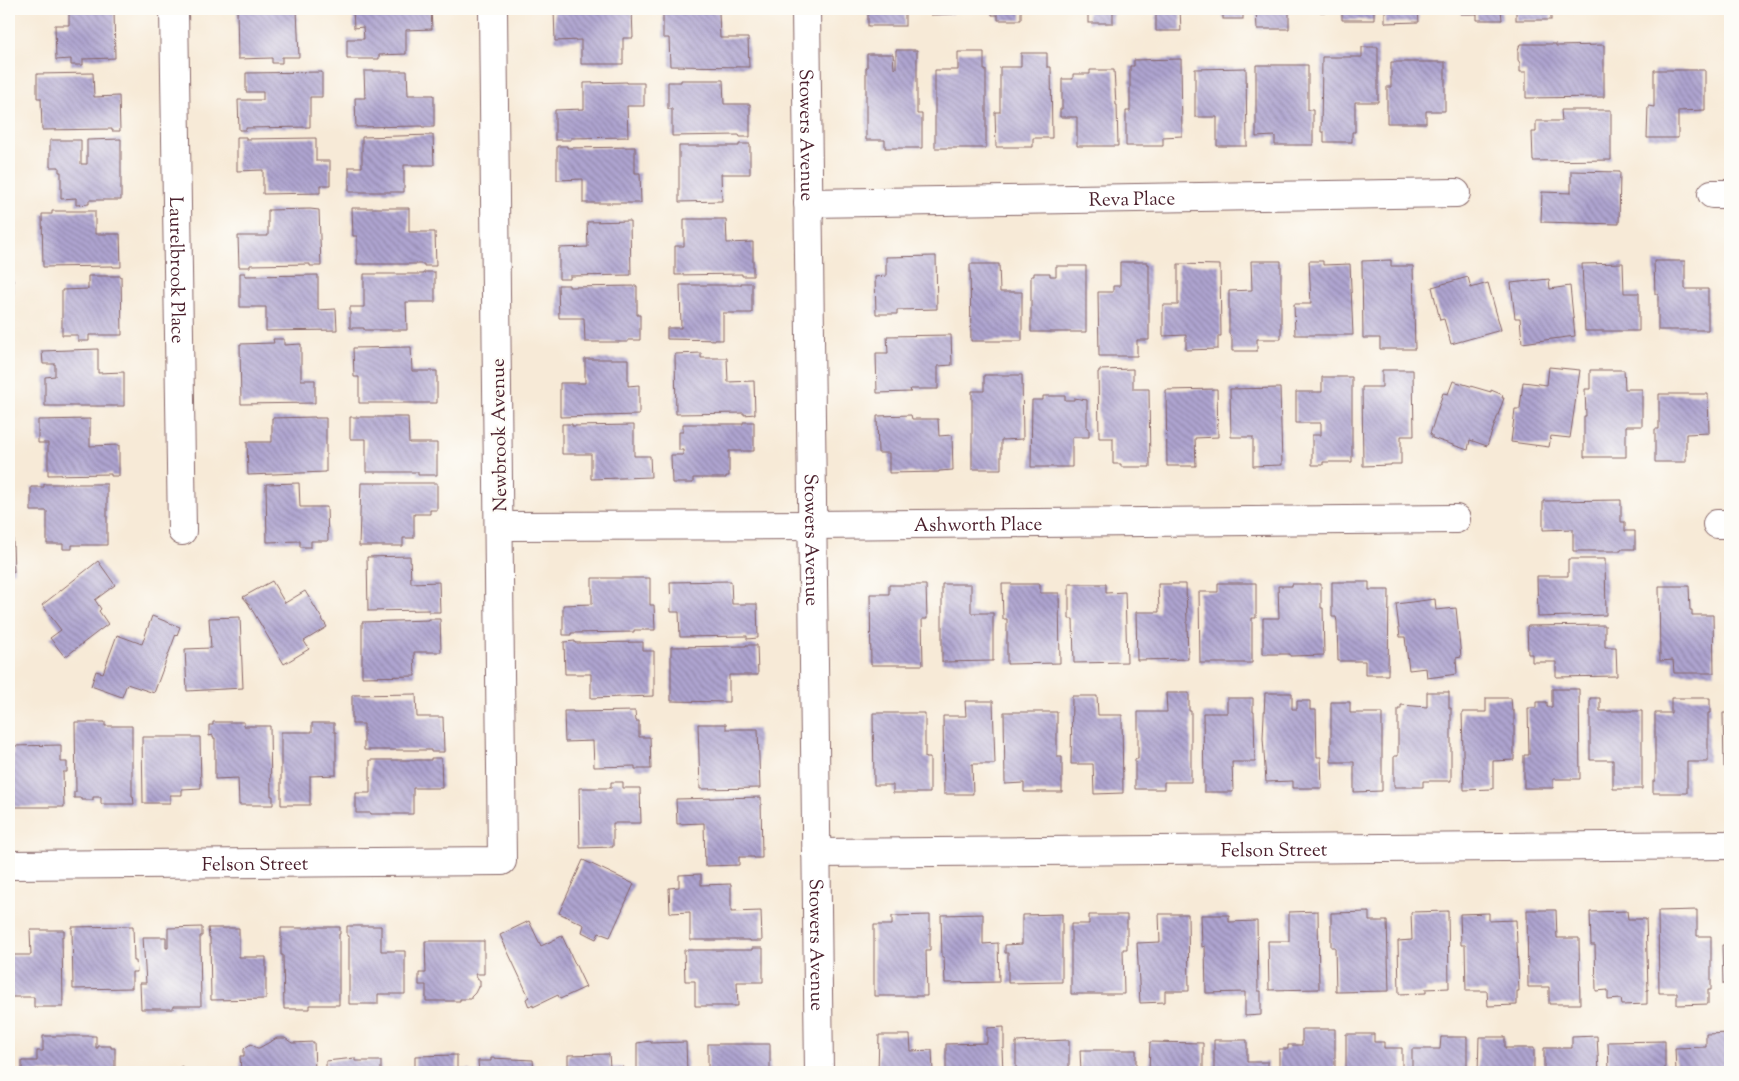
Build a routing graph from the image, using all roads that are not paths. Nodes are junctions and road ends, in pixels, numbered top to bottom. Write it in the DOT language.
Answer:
graph roads {
  1 [pos="174,9"];
  2 [pos="493,9"];
  3 [pos="806,9"];
  4 [pos="1456,193"];
  5 [pos="808,204"];
  6 [pos="1456,519"];
  7 [pos="812,525"];
  8 [pos="500,526"];
  9 [pos="182,531"];
  10 [pos="1730,845"];
  11 [pos="816,853"];
  12 [pos="502,861"];
  13 [pos="9,865"];
  14 [pos="819,1072"];
  1 -- 9 [label="street, Laurelbrook Place"];
  2 -- 8 [label="street, Newbrook Avenue"];
  3 -- 5 [label="street, Stowers Avenue"];
  4 -- 5 [label="street, Reva Place"];
  5 -- 7 [label="street, Stowers Avenue"];
  6 -- 7 [label="street, Ashworth Place"];
  7 -- 8 [label="street, Ashworth Place"];
  7 -- 11 [label="street, Stowers Avenue"];
  8 -- 12 [label="street, Newbrook Avenue"];
  10 -- 11 [label="street, Felson Street"];
  11 -- 14 [label="street, Stowers Avenue"];
  12 -- 13 [label="street, Felson Street"];
}
